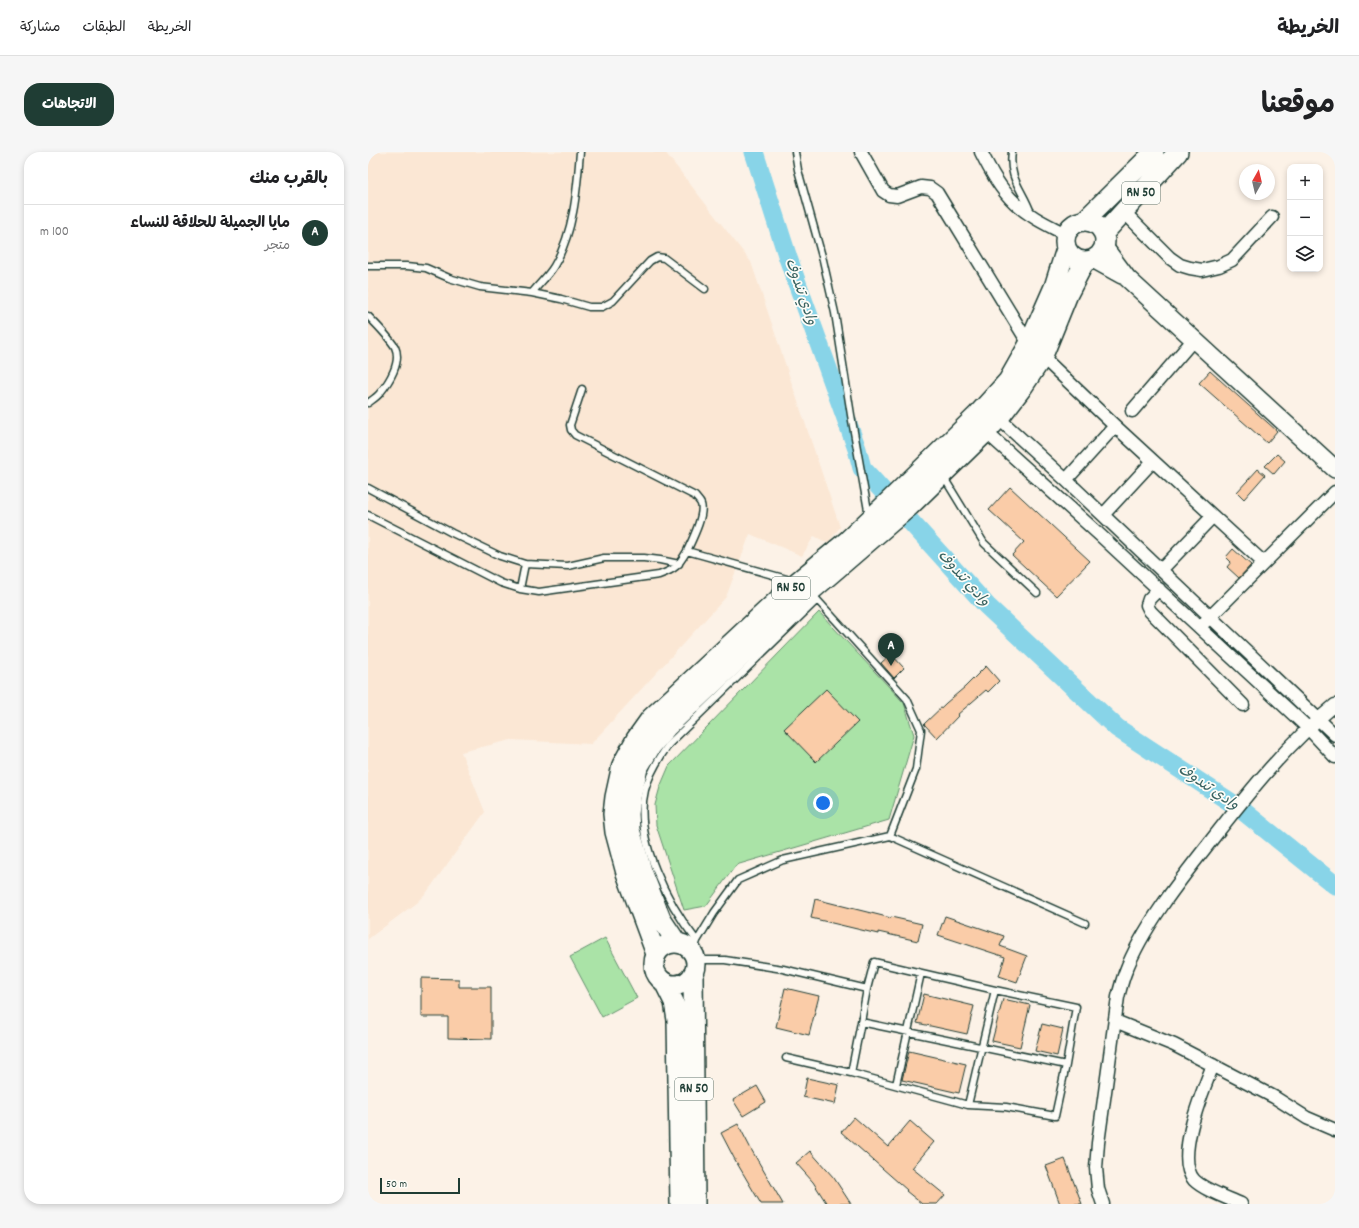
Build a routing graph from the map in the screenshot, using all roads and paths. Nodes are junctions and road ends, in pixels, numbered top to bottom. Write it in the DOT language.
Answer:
graph roads {
  1 [pos="580,152"];
  2 [pos="795,152"];
  3 [pos="861,152"];
  4 [pos="981,152"];
  5 [pos="1012,152"];
  6 [pos="1154,152"];
  7 [pos="1178,152"];
  8 [pos="1124,212"];
  9 [pos="1032,216"];
  10 [pos="1272,217"];
  11 [pos="1085,220"];
  12 [pos="1066,242"];
  13 [pos="1096,250"];
  14 [pos="368,266"];
  15 [pos="705,288"];
  16 [pos="532,293"];
  17 [pos="368,316"];
  18 [pos="1194,339"];
  19 [pos="1029,344"];
  20 [pos="1042,358"];
  21 [pos="582,389"];
  22 [pos="368,403"];
  23 [pos="1132,410"];
  24 [pos="992,412"];
  25 [pos="1115,426"];
  26 [pos="986,432"];
  27 [pos="1153,461"];
  28 [pos="1335,469"];
  29 [pos="942,474"];
  30 [pos="1066,480"];
  31 [pos="368,488"];
  32 [pos="1335,492"];
  33 [pos="1103,514"];
  34 [pos="368,515"];
  35 [pos="1213,516"];
  36 [pos="870,520"];
  37 [pos="687,551"];
  38 [pos="1264,563"];
  39 [pos="525,564"];
  40 [pos="679,564"];
  41 [pos="1161,570"];
  42 [pos="520,589"];
  43 [pos="1159,589"];
  44 [pos="806,590"];
  45 [pos="1036,593"];
  46 [pos="1210,617"];
  47 [pos="1200,628"];
  48 [pos="1243,705"];
  49 [pos="1335,706"];
  50 [pos="1318,719"];
  51 [pos="1308,728"];
  52 [pos="1335,736"];
  53 [pos="1335,757"];
  54 [pos="890,836"];
  55 [pos="1085,923"];
  56 [pos="677,943"];
  57 [pos="656,954"];
  58 [pos="695,957"];
  59 [pos="921,973"];
  60 [pos="664,982"];
  61 [pos="867,989"];
  62 [pos="995,990"];
  63 [pos="1115,1021"];
  64 [pos="861,1022"];
  65 [pos="909,1032"];
  66 [pos="981,1047"];
  67 [pos="786,1058"];
  68 [pos="1066,1065"];
  69 [pos="1213,1065"];
  70 [pos="851,1073"];
  71 [pos="896,1086"];
  72 [pos="968,1105"];
  73 [pos="1335,1130"];
  74 [pos="680,1204"];
  75 [pos="695,1204"];
  76 [pos="1103,1204"];
  77 [pos="1241,1204"];
  1 -- 16 [label="lane"];
  2 -- 36 [label="lane"];
  3 -- 19 [label="street"];
  4 -- 9 [label="street"];
  5 -- 9 [label="lane"];
  6 -- 11 [label="main road, RN 50"];
  7 -- 8 [label="main road, RN 50"];
  8 -- 10 [label="street"];
  8 -- 13 [label="main road, RN 50"];
  9 -- 12 [label="street"];
  11 -- 12 [label="main road"];
  11 -- 13 [label="main road"];
  12 -- 13 [label="main road"];
  12 -- 19 [label="main road, RN 50"];
  13 -- 18 [label="main road"];
  13 -- 20 [label="main road, RN 50"];
  14 -- 16 [label="lane"];
  15 -- 16 [label="lane"];
  17 -- 22 [label="lane"];
  18 -- 23 [label="street"];
  18 -- 28 [label="main road"];
  19 -- 20 [label="street"];
  19 -- 24 [label="main road, RN 50"];
  20 -- 24 [label="main road, RN 50"];
  20 -- 25 [label="street"];
  21 -- 37 [label="lane"];
  24 -- 26 [label="main road, RN 50"];
  24 -- 30 [label="street"];
  24 -- 36 [label="main road, RN 50"];
  25 -- 27 [label="street"];
  25 -- 30 [label="street"];
  26 -- 29 [label="main road, RN 50"];
  26 -- 43 [label="street"];
  27 -- 33 [label="street"];
  27 -- 35 [label="street"];
  29 -- 44 [label="main road, RN 50"];
  29 -- 45 [label="lane"];
  30 -- 33 [label="street"];
  31 -- 39 [label="lane"];
  32 -- 38 [label="street"];
  33 -- 41 [label="street"];
  34 -- 42 [label="lane"];
  35 -- 38 [label="street"];
  35 -- 41 [label="street"];
  36 -- 44 [label="main road, RN 50"];
  37 -- 40 [label="lane"];
  37 -- 44 [label="lane"];
  38 -- 46 [label="street"];
  39 -- 40 [label="lane"];
  39 -- 42 [label="lane"];
  40 -- 42 [label="lane"];
  41 -- 46 [label="street"];
  43 -- 47 [label="street"];
  43 -- 48 [label="street"];
  44 -- 54 [label="lane"];
  44 -- 56 [label="main road, RN 50"];
  44 -- 57 [label="main road, RN 50"];
  44 -- 58 [label="lane"];
  46 -- 47 [label="street"];
  46 -- 50 [label="street"];
  47 -- 51 [label="street"];
  49 -- 50 [label="street"];
  50 -- 51 [label="street"];
  50 -- 52 [label="street"];
  51 -- 53 [label="street"];
  51 -- 63 [label="street"];
  54 -- 55 [label="lane"];
  54 -- 58 [label="lane"];
  56 -- 57 [label="main road"];
  56 -- 58 [label="main road"];
  57 -- 60 [label="main road"];
  58 -- 60 [label="main road"];
  58 -- 61 [label="lane"];
  58 -- 75 [label="main road, RN 50"];
  59 -- 61 [label="lane"];
  59 -- 62 [label="lane"];
  59 -- 65 [label="lane"];
  60 -- 74 [label="main road, RN 50"];
  61 -- 64 [label="lane"];
  62 -- 66 [label="lane"];
  62 -- 68 [label="lane"];
  63 -- 69 [label="street"];
  63 -- 76 [label="street"];
  64 -- 65 [label="lane"];
  64 -- 70 [label="lane"];
  65 -- 66 [label="lane"];
  65 -- 71 [label="lane"];
  66 -- 68 [label="lane"];
  66 -- 72 [label="lane"];
  67 -- 70 [label="lane"];
  68 -- 72 [label="lane"];
  69 -- 73 [label="street"];
  69 -- 77 [label="street"];
  70 -- 71 [label="lane"];
  71 -- 72 [label="lane"];
}
